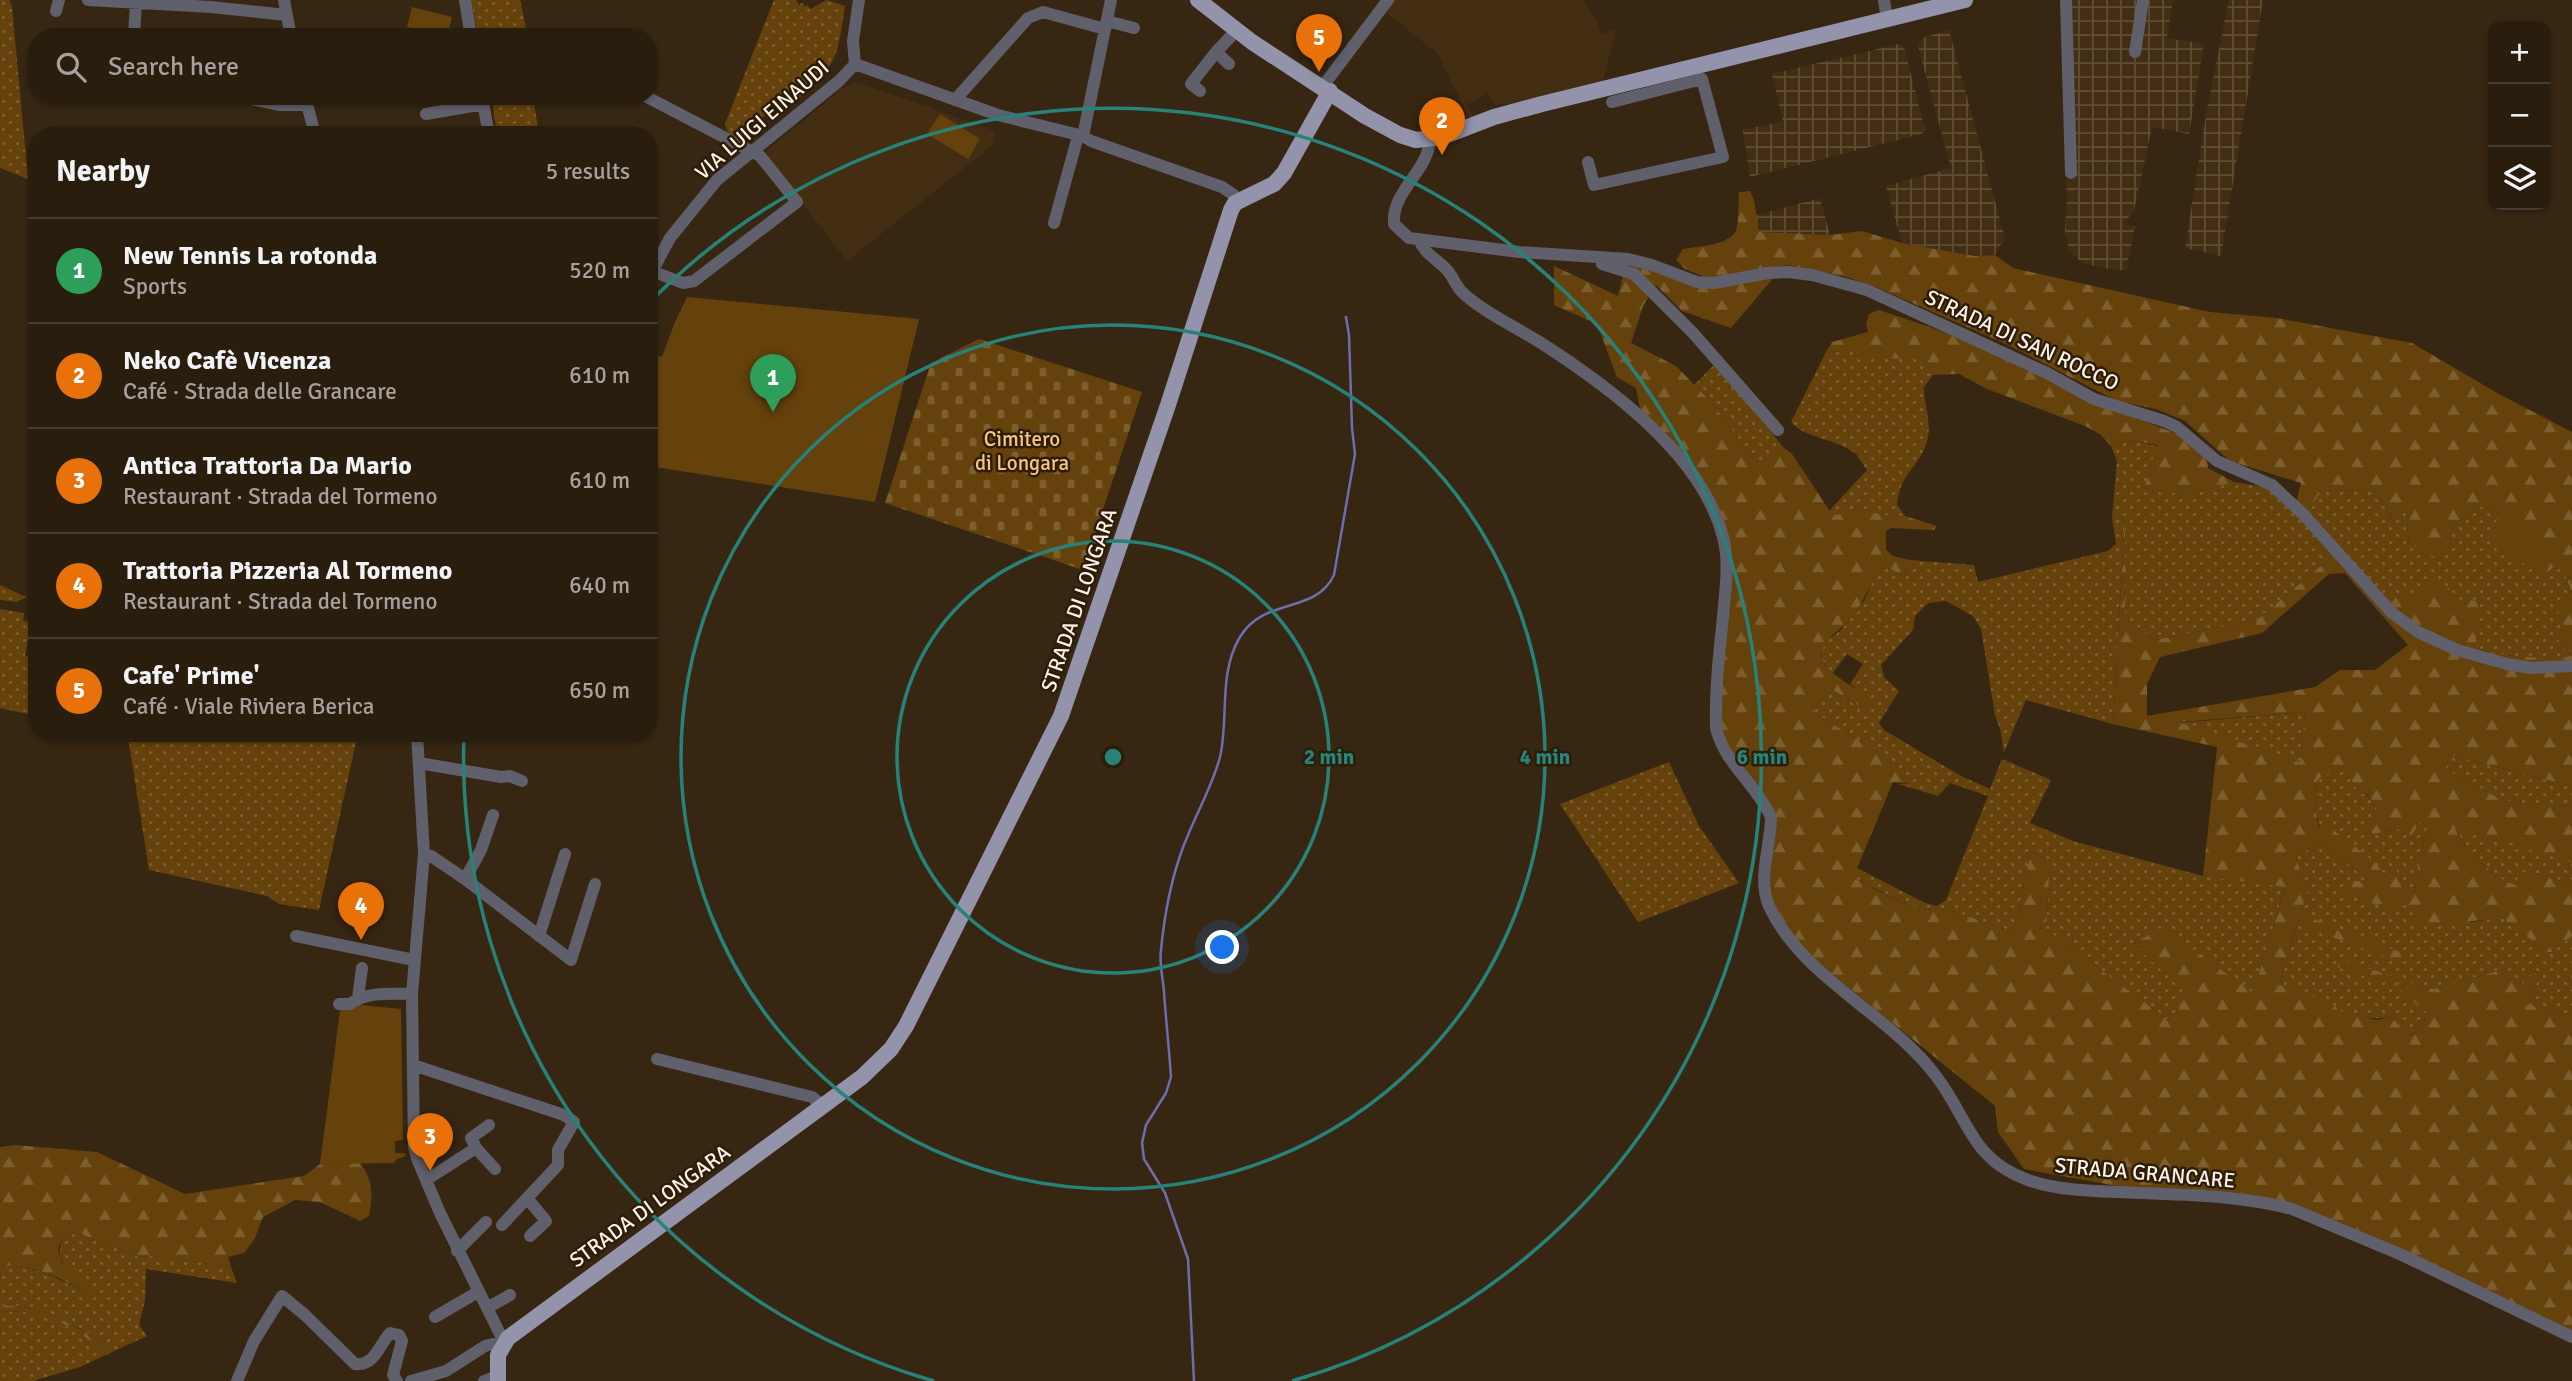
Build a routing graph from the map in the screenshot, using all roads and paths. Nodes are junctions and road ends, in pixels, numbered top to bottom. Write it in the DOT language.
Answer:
graph roads {
  1 [pos="88,0"];
  2 [pos="284,0"];
  3 [pos="465,0"];
  4 [pos="859,0"];
  5 [pos="1111,0"];
  6 [pos="1198,0"];
  7 [pos="1388,0"];
  8 [pos="1884,0"];
  9 [pos="1965,0"];
  10 [pos="2066,0"];
  11 [pos="2143,0"];
  12 [pos="135,2"];
  13 [pos="286,15"];
  14 [pos="1887,19"];
  15 [pos="1106,25"];
  16 [pos="134,28"];
  17 [pos="289,28"];
  18 [pos="470,28"];
  19 [pos="1134,29"];
  20 [pos="1237,30"];
  21 [pos="1216,52"];
  22 [pos="2135,52"];
  23 [pos="855,64"];
  24 [pos="1229,64"];
  25 [pos="1701,72"];
  26 [pos="1326,88"];
  27 [pos="1200,91"];
  28 [pos="955,100"];
  29 [pos="1612,102"];
  30 [pos="658,103"];
  31 [pos="307,105"];
  32 [pos="463,105"];
  33 [pos="484,105"];
  34 [pos="426,114"];
  35 [pos="313,126"];
  36 [pos="487,126"];
  37 [pos="1081,136"];
  38 [pos="1430,140"];
  39 [pos="751,152"];
  40 [pos="1588,162"];
  41 [pos="2071,173"];
  42 [pos="1235,203"];
  43 [pos="1054,222"];
  44 [pos="1419,239"];
  45 [pos="1578,256"];
  46 [pos="658,259"];
  47 [pos="658,275"];
  48 [pos="1777,430"];
  49 [pos="2572,666"];
  50 [pos="418,742"];
  51 [pos="419,763"];
  52 [pos="522,781"];
  53 [pos="493,815"];
  54 [pos="424,854"];
  55 [pos="565,854"];
  56 [pos="465,879"];
  57 [pos="595,884"];
  58 [pos="296,936"];
  59 [pos="539,936"];
  60 [pos="414,960"];
  61 [pos="362,968"];
  62 [pos="412,994"];
  63 [pos="358,998"];
  64 [pos="339,1004"];
  65 [pos="657,1059"];
  66 [pos="413,1065"];
  67 [pos="823,1106"];
  68 [pos="489,1125"];
  69 [pos="476,1148"];
  70 [pos="495,1169"];
  71 [pos="426,1180"];
  72 [pos="527,1198"];
  73 [pos="486,1222"];
  74 [pos="502,1225"];
  75 [pos="530,1236"];
  76 [pos="457,1251"];
  77 [pos="478,1292"];
  78 [pos="510,1295"];
  79 [pos="487,1308"];
  80 [pos="435,1317"];
  81 [pos="2572,1337"];
  82 [pos="502,1345"];
  83 [pos="493,1379"];
  84 [pos="237,1381"];
  85 [pos="397,1381"];
  86 [pos="411,1381"];
  1 -- 12 [label="street"];
  2 -- 13 [label="street"];
  3 -- 18 [label="street"];
  4 -- 23 [label="street"];
  5 -- 15 [label="street"];
  6 -- 20 [label="main road"];
  7 -- 26 [label="street"];
  8 -- 14 [label="street"];
  9 -- 14 [label="main road"];
  10 -- 41 [label="street"];
  11 -- 22 [label="street"];
  12 -- 13 [label="street"];
  12 -- 16 [label="street"];
  13 -- 17 [label="street"];
  14 -- 25 [label="main road"];
  15 -- 19 [label="street"];
  15 -- 28 [label="street"];
  15 -- 37 [label="street"];
  20 -- 21 [label="street"];
  20 -- 26 [label="main road"];
  21 -- 24 [label="street"];
  21 -- 27 [label="street"];
  23 -- 28 [label="street"];
  23 -- 39 [label="street, VIA LUIGI EINAUDI"];
  25 -- 29 [label="street"];
  25 -- 38 [label="main road"];
  25 -- 40 [label="street"];
  26 -- 38 [label="main road"];
  26 -- 42 [label="main road"];
  28 -- 37 [label="street"];
  30 -- 39 [label="street"];
  31 -- 35 [label="street"];
  32 -- 34 [label="street"];
  33 -- 36 [label="street"];
  37 -- 42 [label="street"];
  37 -- 43 [label="street"];
  38 -- 44 [label="street"];
  39 -- 46 [label="street, VIA LUIGI EINAUDI"];
  39 -- 47 [label="street"];
  42 -- 67 [label="main road, STRADA DI LONGARA"];
  44 -- 45 [label="street, STRADA DI SAN ROCCO"];
  44 -- 81 [label="street, STRADA GRANCARE"];
  45 -- 48 [label="street"];
  45 -- 49 [label="street, STRADA DI SAN ROCCO"];
  50 -- 51 [label="street"];
  51 -- 52 [label="street"];
  51 -- 54 [label="street"];
  53 -- 56 [label="street"];
  54 -- 56 [label="street"];
  54 -- 60 [label="street"];
  55 -- 59 [label="street"];
  56 -- 59 [label="street"];
  57 -- 59 [label="street"];
  58 -- 60 [label="street"];
  60 -- 62 [label="street"];
  61 -- 63 [label="street"];
  62 -- 63 [label="street"];
  62 -- 66 [label="street"];
  63 -- 64 [label="street"];
  65 -- 67 [label="street"];
  66 -- 71 [label="street"];
  66 -- 72 [label="street"];
  67 -- 82 [label="main road, STRADA DI LONGARA"];
  68 -- 69 [label="street"];
  69 -- 70 [label="street"];
  69 -- 71 [label="street"];
  71 -- 76 [label="street"];
  72 -- 74 [label="street"];
  72 -- 75 [label="street"];
  73 -- 76 [label="street"];
  76 -- 77 [label="street"];
  77 -- 79 [label="street"];
  77 -- 80 [label="street"];
  78 -- 79 [label="street"];
  79 -- 82 [label="street"];
  82 -- 83 [label="main road"];
  82 -- 86 [label="street"];
  84 -- 85 [label="street"];
}
